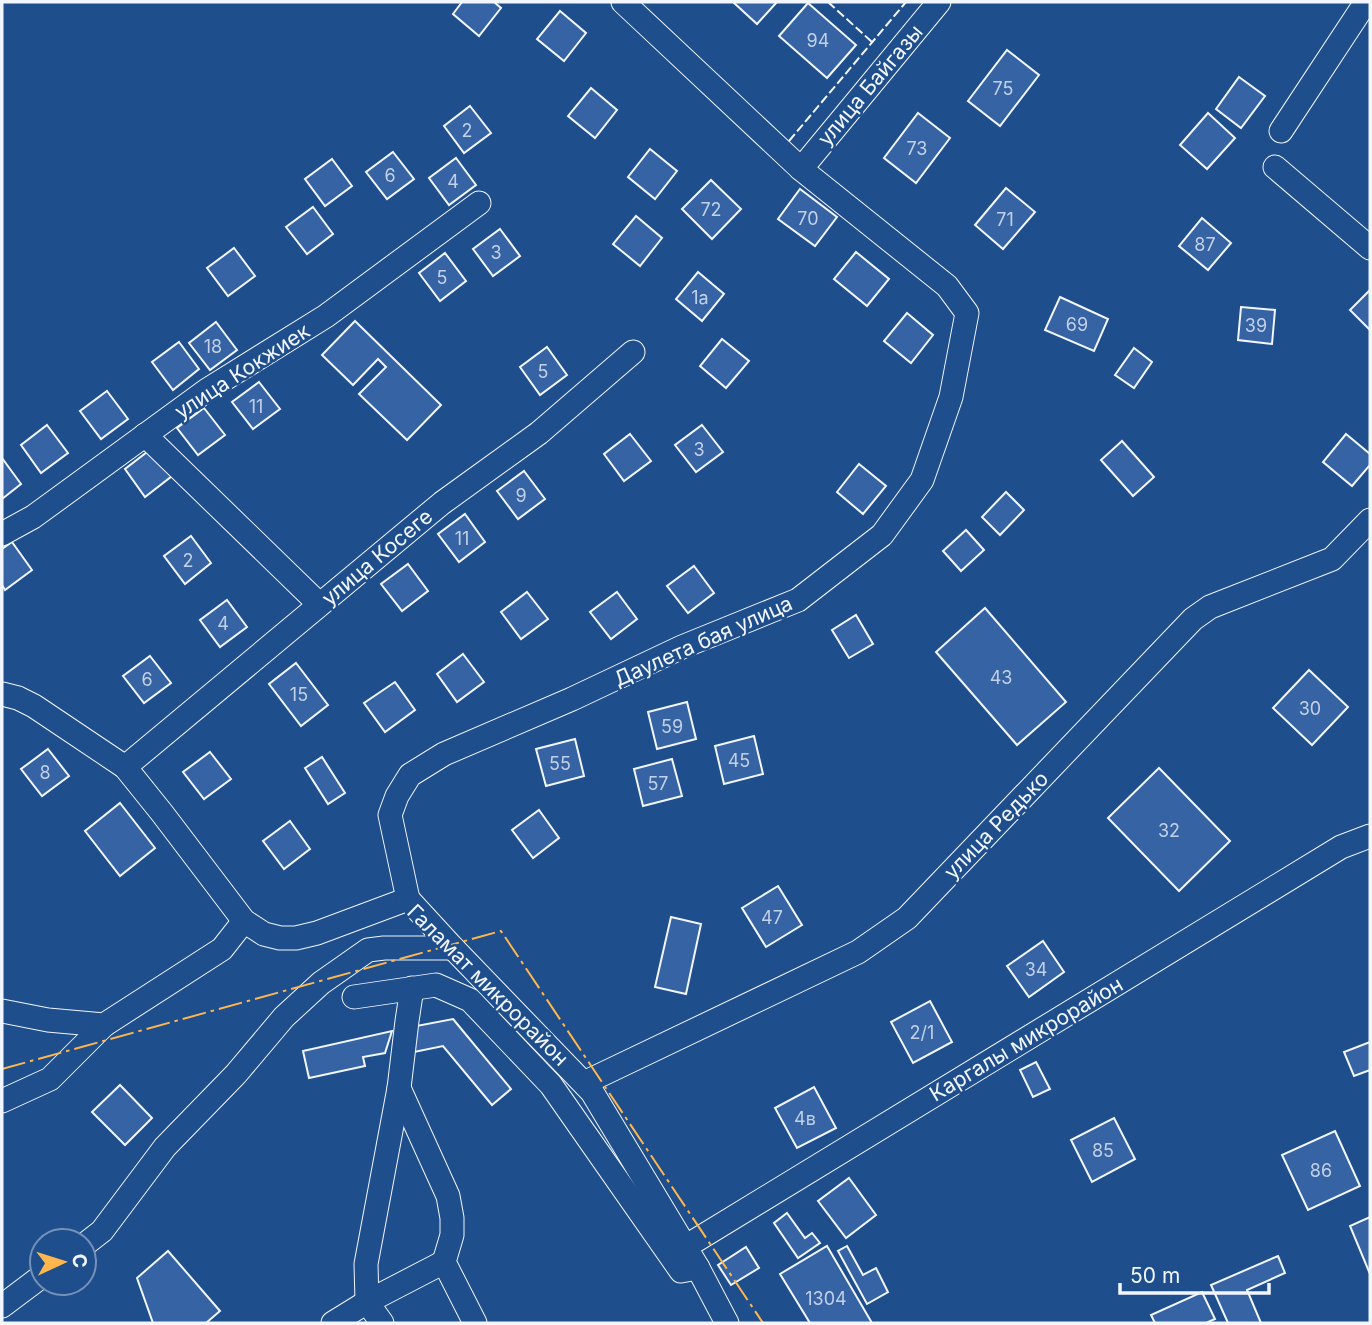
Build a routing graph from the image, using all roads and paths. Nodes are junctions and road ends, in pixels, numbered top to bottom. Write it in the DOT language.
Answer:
graph roads {
  1 [pos="622,2"];
  2 [pos="939,2"];
  3 [pos="1366,2"];
  4 [pos="1281,131"];
  5 [pos="1275,167"];
  6 [pos="801,169"];
  7 [pos="479,203"];
  8 [pos="1370,248"];
  9 [pos="633,352"];
  10 [pos="145,435"];
  11 [pos="1370,520"];
  12 [pos="2,534"];
  13 [pos="319,604"];
  14 [pos="2,694"];
  15 [pos="125,767"];
  16 [pos="1370,836"];
  17 [pos="408,899"];
  18 [pos="244,921"];
  19 [pos="453,948"];
  20 [pos="412,988"];
  21 [pos="354,997"];
  22 [pos="2,1011"];
  23 [pos="104,1025"];
  24 [pos="584,1083"];
  25 [pos="399,1088"];
  26 [pos="2,1101"];
  27 [pos="98,1234"];
  28 [pos="685,1247"];
  29 [pos="444,1262"];
  30 [pos="698,1268"];
  31 [pos="28,1286"];
  32 [pos="367,1302"];
  33 [pos="2,1306"];
  34 [pos="333,1323"];
  35 [pos="382,1323"];
  36 [pos="475,1323"];
  37 [pos="727,1323"];
  1 -- 6 [label="street, Даулета бая улица"];
  2 -- 6 [label="street, улица Байгазы"];
  3 -- 4 [label="street"];
  5 -- 8 [label="street"];
  6 -- 17 [label="street, Даулета бая улица"];
  7 -- 10 [label="street, улица Кокжиек"];
  9 -- 13 [label="street, улица Косеге"];
  10 -- 12 [label="street, улица Кокжиек"];
  10 -- 13 [label="street"];
  11 -- 24 [label="street, улица Редько"];
  13 -- 15 [label="street, улица Косеге"];
  14 -- 15 [label="street, Галамат микрорайон"];
  15 -- 18 [label="street, Галамат микрорайон"];
  16 -- 28 [label="street, Каргалы микрорайон"];
  17 -- 18 [label="street, Галамат микрорайон"];
  17 -- 19 [label="street, Галамат микрорайон"];
  18 -- 23 [label="street"];
  19 -- 24 [label="street, Галамат микрорайон"];
  19 -- 27 [label="street"];
  20 -- 21 [label="street"];
  20 -- 25 [label="street"];
  20 -- 30 [label="street"];
  22 -- 23 [label="street"];
  23 -- 26 [label="street"];
  24 -- 28 [label="street, Галамат микрорайон"];
  25 -- 29 [label="street"];
  25 -- 32 [label="street"];
  28 -- 30 [label="street, Галамат микрорайон"];
  29 -- 32 [label="street"];
  29 -- 36 [label="street"];
  30 -- 37 [label="street, Галамат микрорайон"];
  31 -- 33 [label="street"];
  32 -- 34 [label="street"];
  32 -- 35 [label="street"];
}
